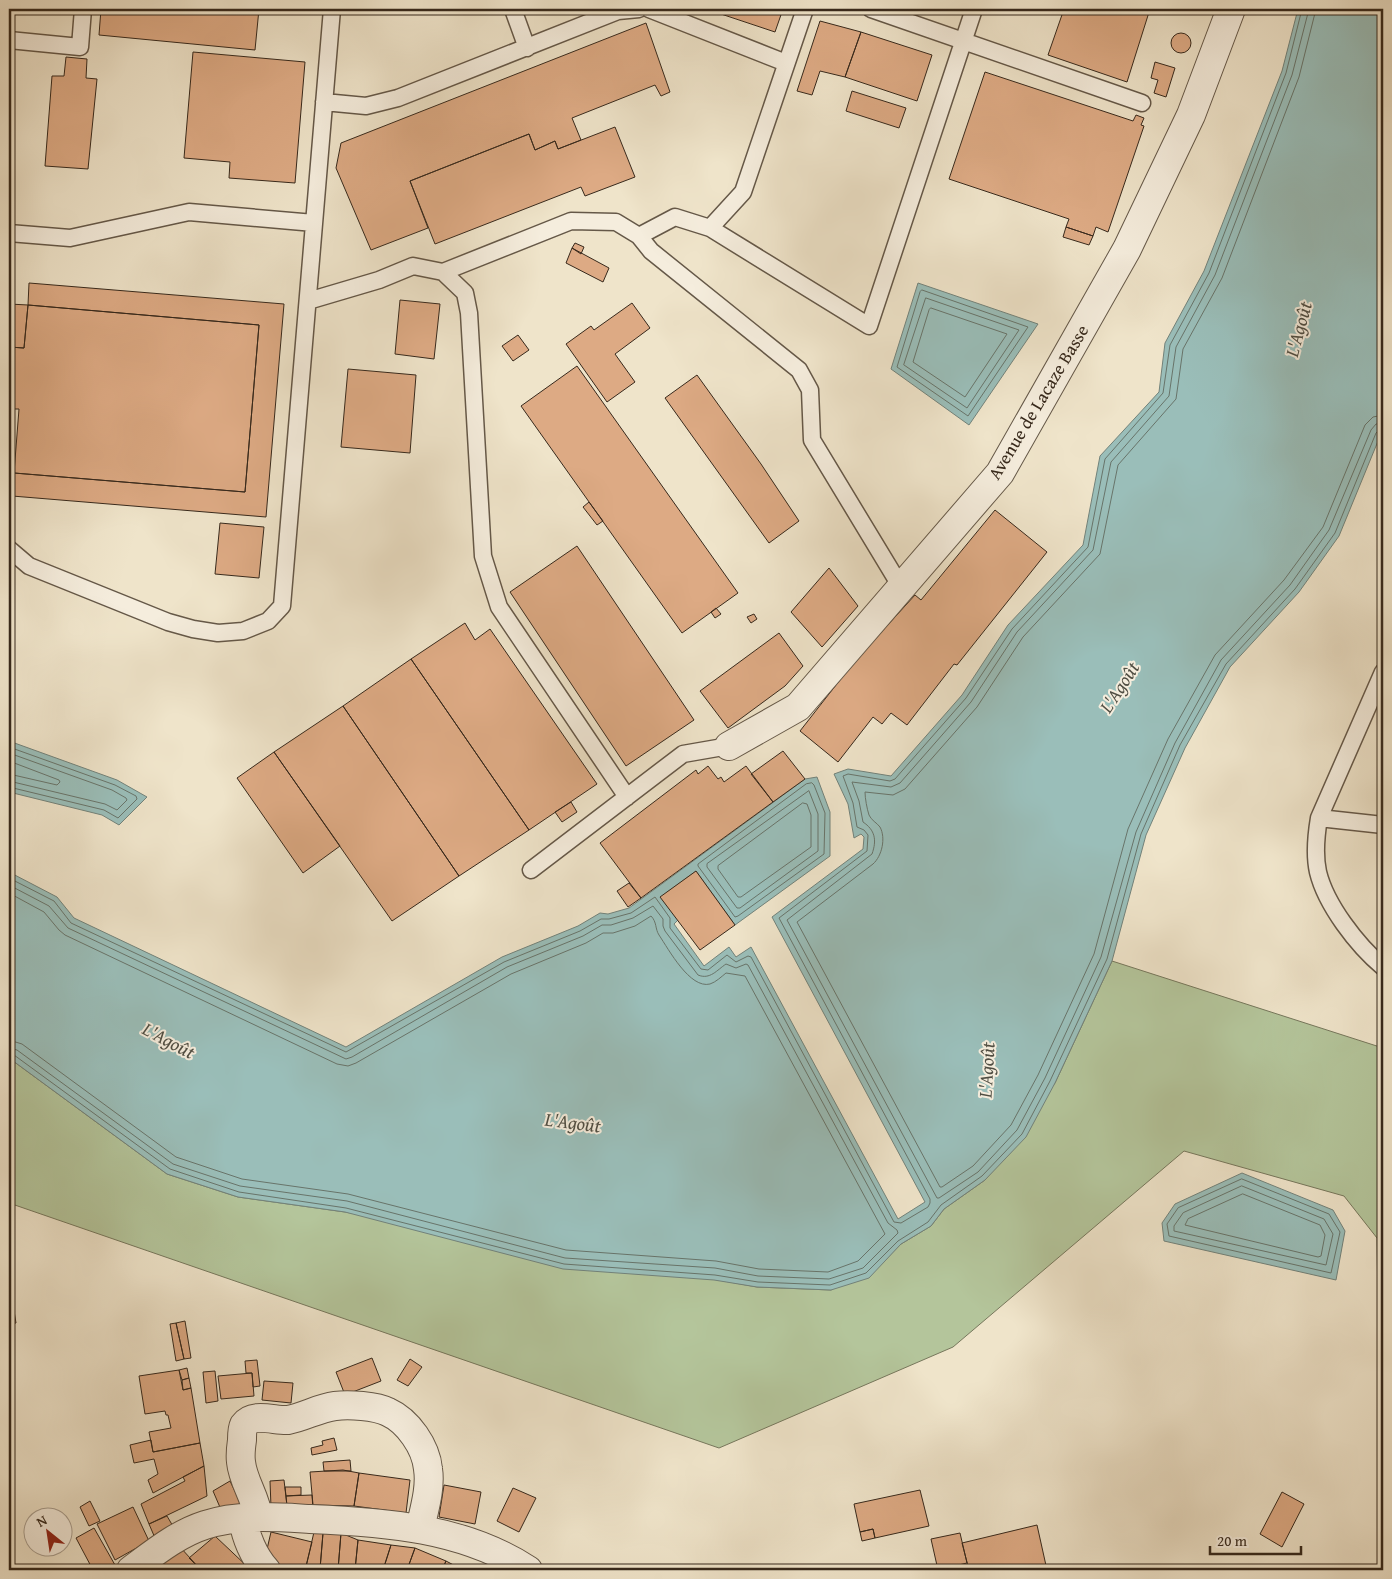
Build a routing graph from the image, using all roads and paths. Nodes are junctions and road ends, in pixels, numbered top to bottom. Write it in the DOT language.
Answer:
graph roads {
  1 [pos="83,9"];
  2 [pos="332,9"];
  3 [pos="515,9"];
  4 [pos="638,9"];
  5 [pos="649,9"];
  6 [pos="805,9"];
  7 [pos="871,9"];
  8 [pos="974,9"];
  9 [pos="1231,9"];
  10 [pos="9,40"];
  11 [pos="963,41"];
  12 [pos="527,48"];
  13 [pos="786,63"];
  14 [pos="324,102"];
  15 [pos="1142,103"];
  16 [pos="314,222"];
  17 [pos="710,228"];
  18 [pos="9,233"];
  19 [pos="639,236"];
  20 [pos="443,272"];
  21 [pos="308,301"];
  22 [pos="9,549"];
  23 [pos="901,587"];
  24 [pos="1383,672"];
  25 [pos="729,746"];
  26 [pos="627,797"];
  27 [pos="1319,818"];
  28 [pos="1383,826"];
  29 [pos="531,870"];
  30 [pos="1383,967"];
  31 [pos="250,1517"];
  32 [pos="420,1529"];
  33 [pos="131,1570"];
  34 [pos="266,1570"];
  35 [pos="528,1570"];
  1 -- 10 [label="lane"];
  2 -- 14 [label="lane"];
  3 -- 12 [label="lane"];
  4 -- 12 [label="lane"];
  5 -- 13 [label="lane"];
  6 -- 13 [label="lane"];
  7 -- 11 [label="lane"];
  8 -- 11 [label="lane"];
  9 -- 23 [label="street, Avenue de Lacaze Basse"];
  11 -- 15 [label="lane"];
  11 -- 17 [label="lane"];
  12 -- 14 [label="lane"];
  13 -- 17 [label="lane"];
  14 -- 16 [label="lane"];
  16 -- 18 [label="lane"];
  16 -- 21 [label="lane"];
  17 -- 19 [label="lane"];
  19 -- 20 [label="lane"];
  19 -- 23 [label="lane"];
  20 -- 21 [label="lane"];
  20 -- 26 [label="lane"];
  21 -- 22 [label="lane"];
  23 -- 25 [label="street, Avenue de Lacaze Basse"];
  24 -- 27 [label="lane"];
  25 -- 26 [label="lane"];
  26 -- 29 [label="lane"];
  27 -- 28 [label="lane"];
  27 -- 30 [label="lane"];
  31 -- 32 [label="street"];
  31 -- 32 [label="street"];
  31 -- 33 [label="street"];
  31 -- 34 [label="street"];
  32 -- 35 [label="street"];
}
